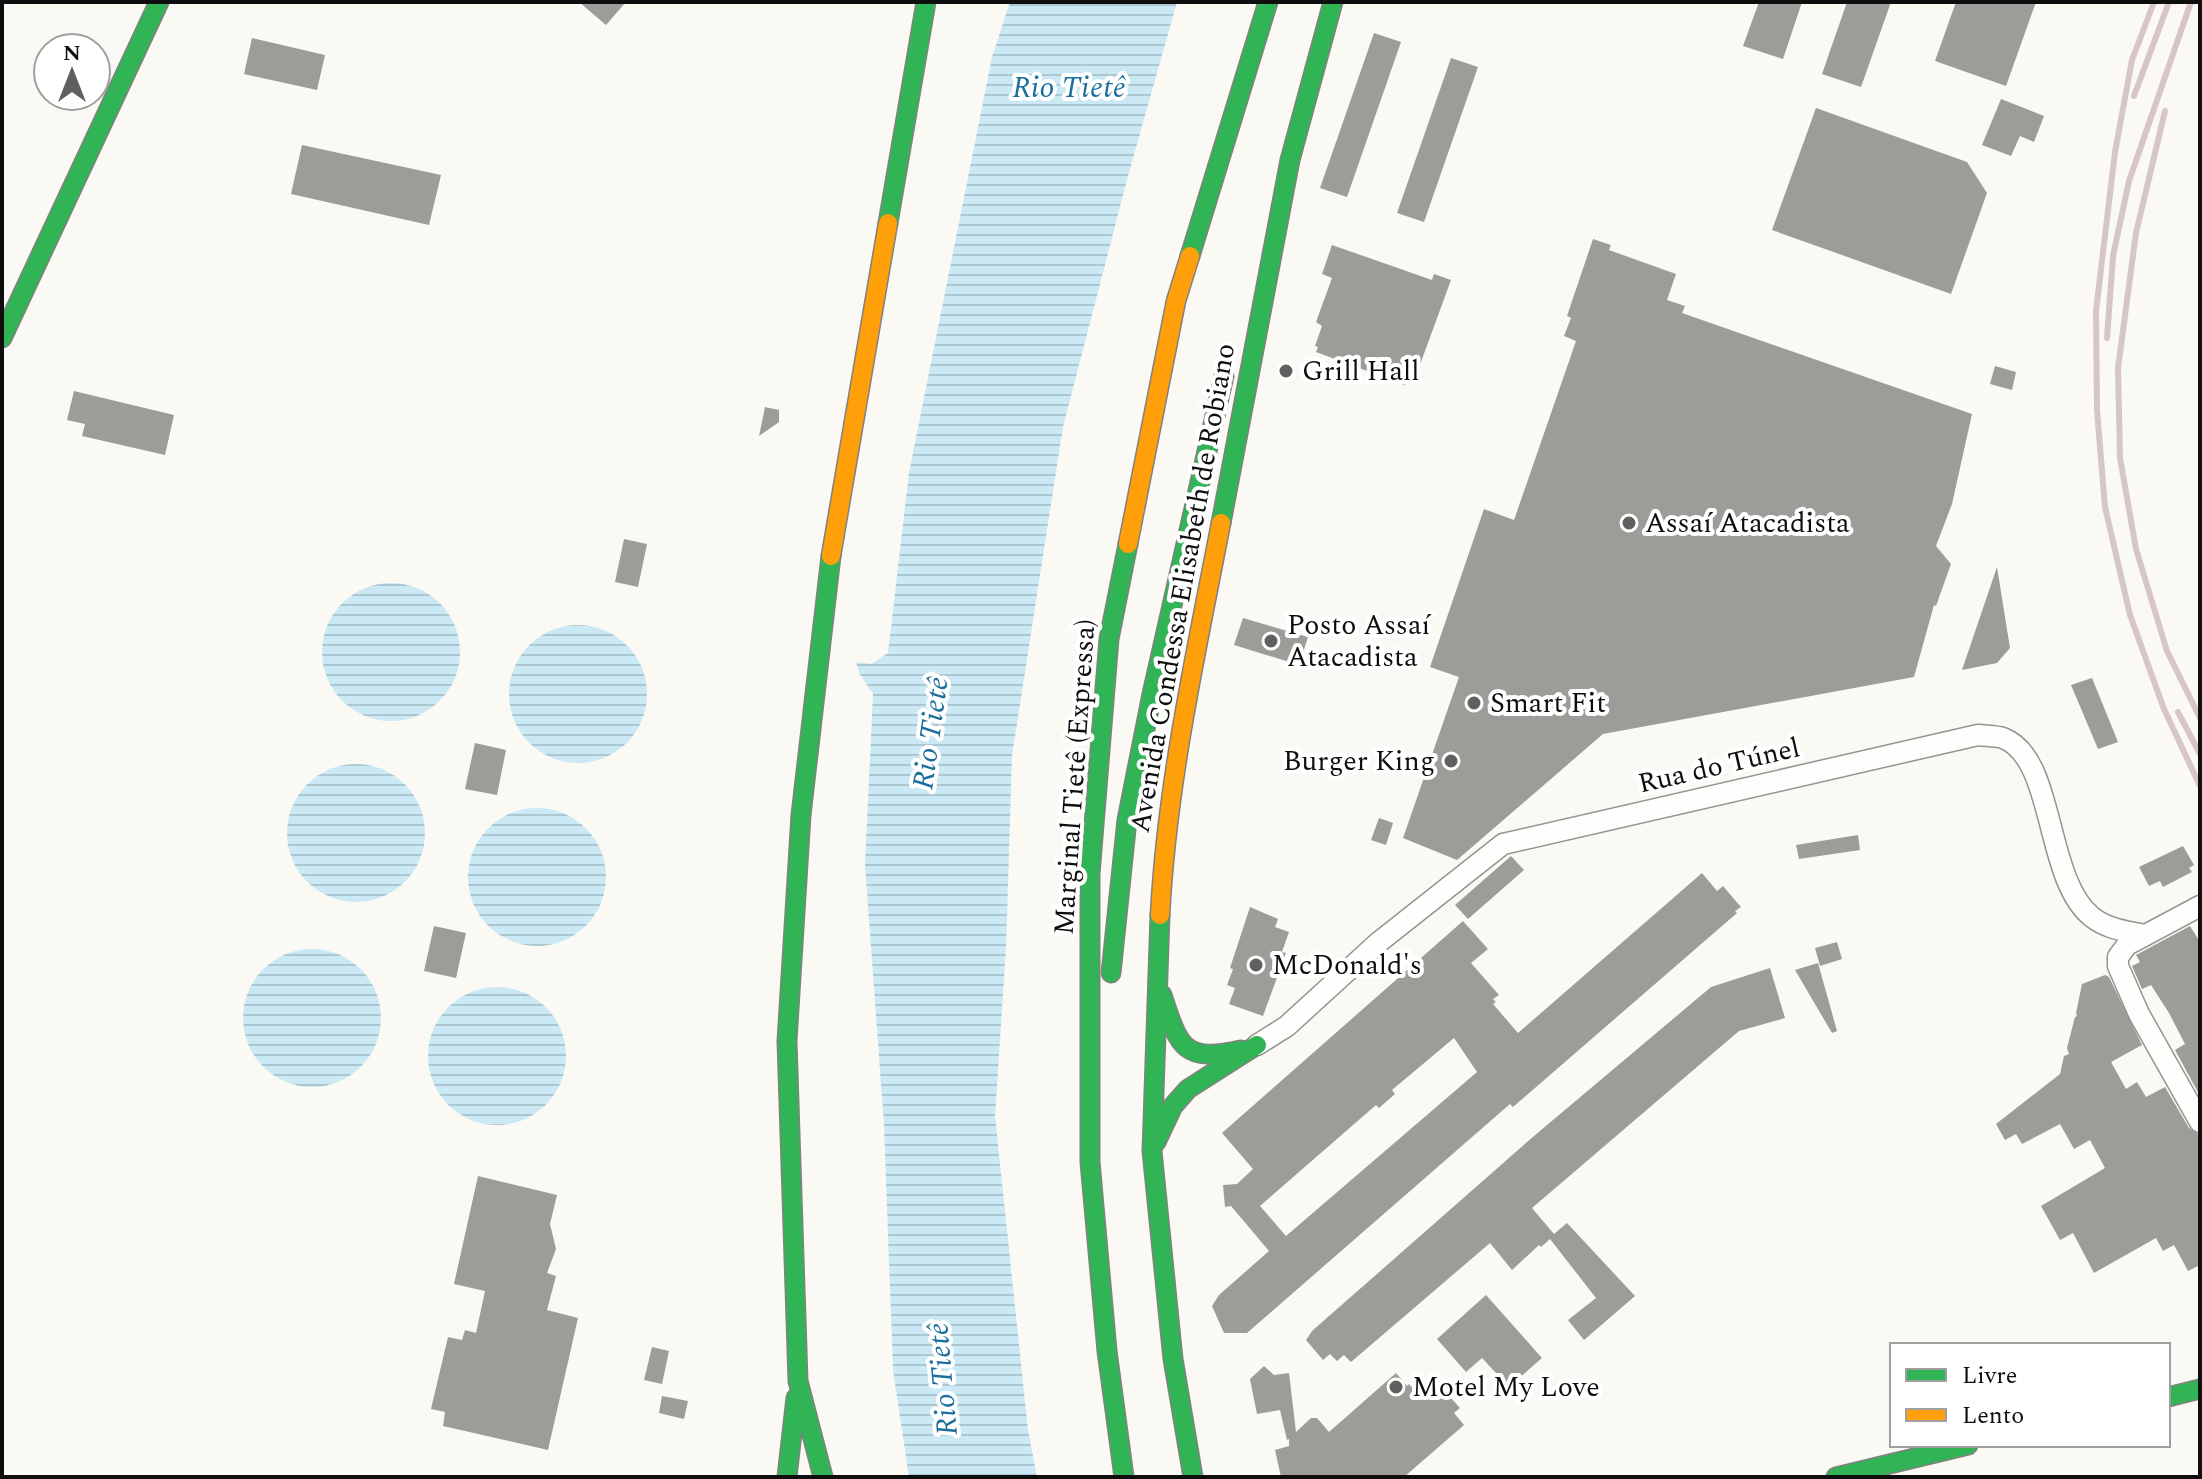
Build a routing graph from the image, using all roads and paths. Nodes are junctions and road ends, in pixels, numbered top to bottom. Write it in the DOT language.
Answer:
graph roads {
  1 [pos="159,2"];
  2 [pos="926,2"];
  3 [pos="1268,2"];
  4 [pos="1333,2"];
  5 [pos="1257,235"];
  6 [pos="2,338"];
  7 [pos="1229,354"];
  8 [pos="2200,906"];
  9 [pos="2144,935"];
  10 [pos="1156,977"];
  11 [pos="1257,1045"];
  12 [pos="2200,1122"];
  13 [pos="1152,1151"];
  14 [pos="1090,1162"];
  15 [pos="798,1381"];
  16 [pos="2200,1389"];
  17 [pos="2170,1396"];
  18 [pos="1960,1447"];
  19 [pos="787,1477"];
  20 [pos="823,1477"];
  21 [pos="1124,1477"];
  22 [pos="1193,1477"];
  23 [pos="1836,1477"];
  1 -- 6 [label="main road"];
  2 -- 15 [label="main road"];
  3 -- 14 [label="main road, Marginal Tietê (Expressa)"];
  4 -- 5 [label="main road"];
  4 -- 10 [label="main road, Avenida Condessa Elisabeth de Robiano"];
  7 -- 14 [label="main road"];
  8 -- 9 [label="street"];
  9 -- 11 [label="street, Rua do Túnel"];
  9 -- 12 [label="street"];
  10 -- 11 [label="main road"];
  10 -- 13 [label="main road, Avenida Condessa Elisabeth de Robiano"];
  11 -- 13 [label="main road"];
  13 -- 22 [label="main road, Avenida Condessa Elisabeth de Robiano"];
  14 -- 21 [label="main road, Marginal Tietê (Expressa)"];
  15 -- 19 [label="main road"];
  15 -- 20 [label="main road"];
  16 -- 17 [label="main road"];
  18 -- 23 [label="main road"];
}
